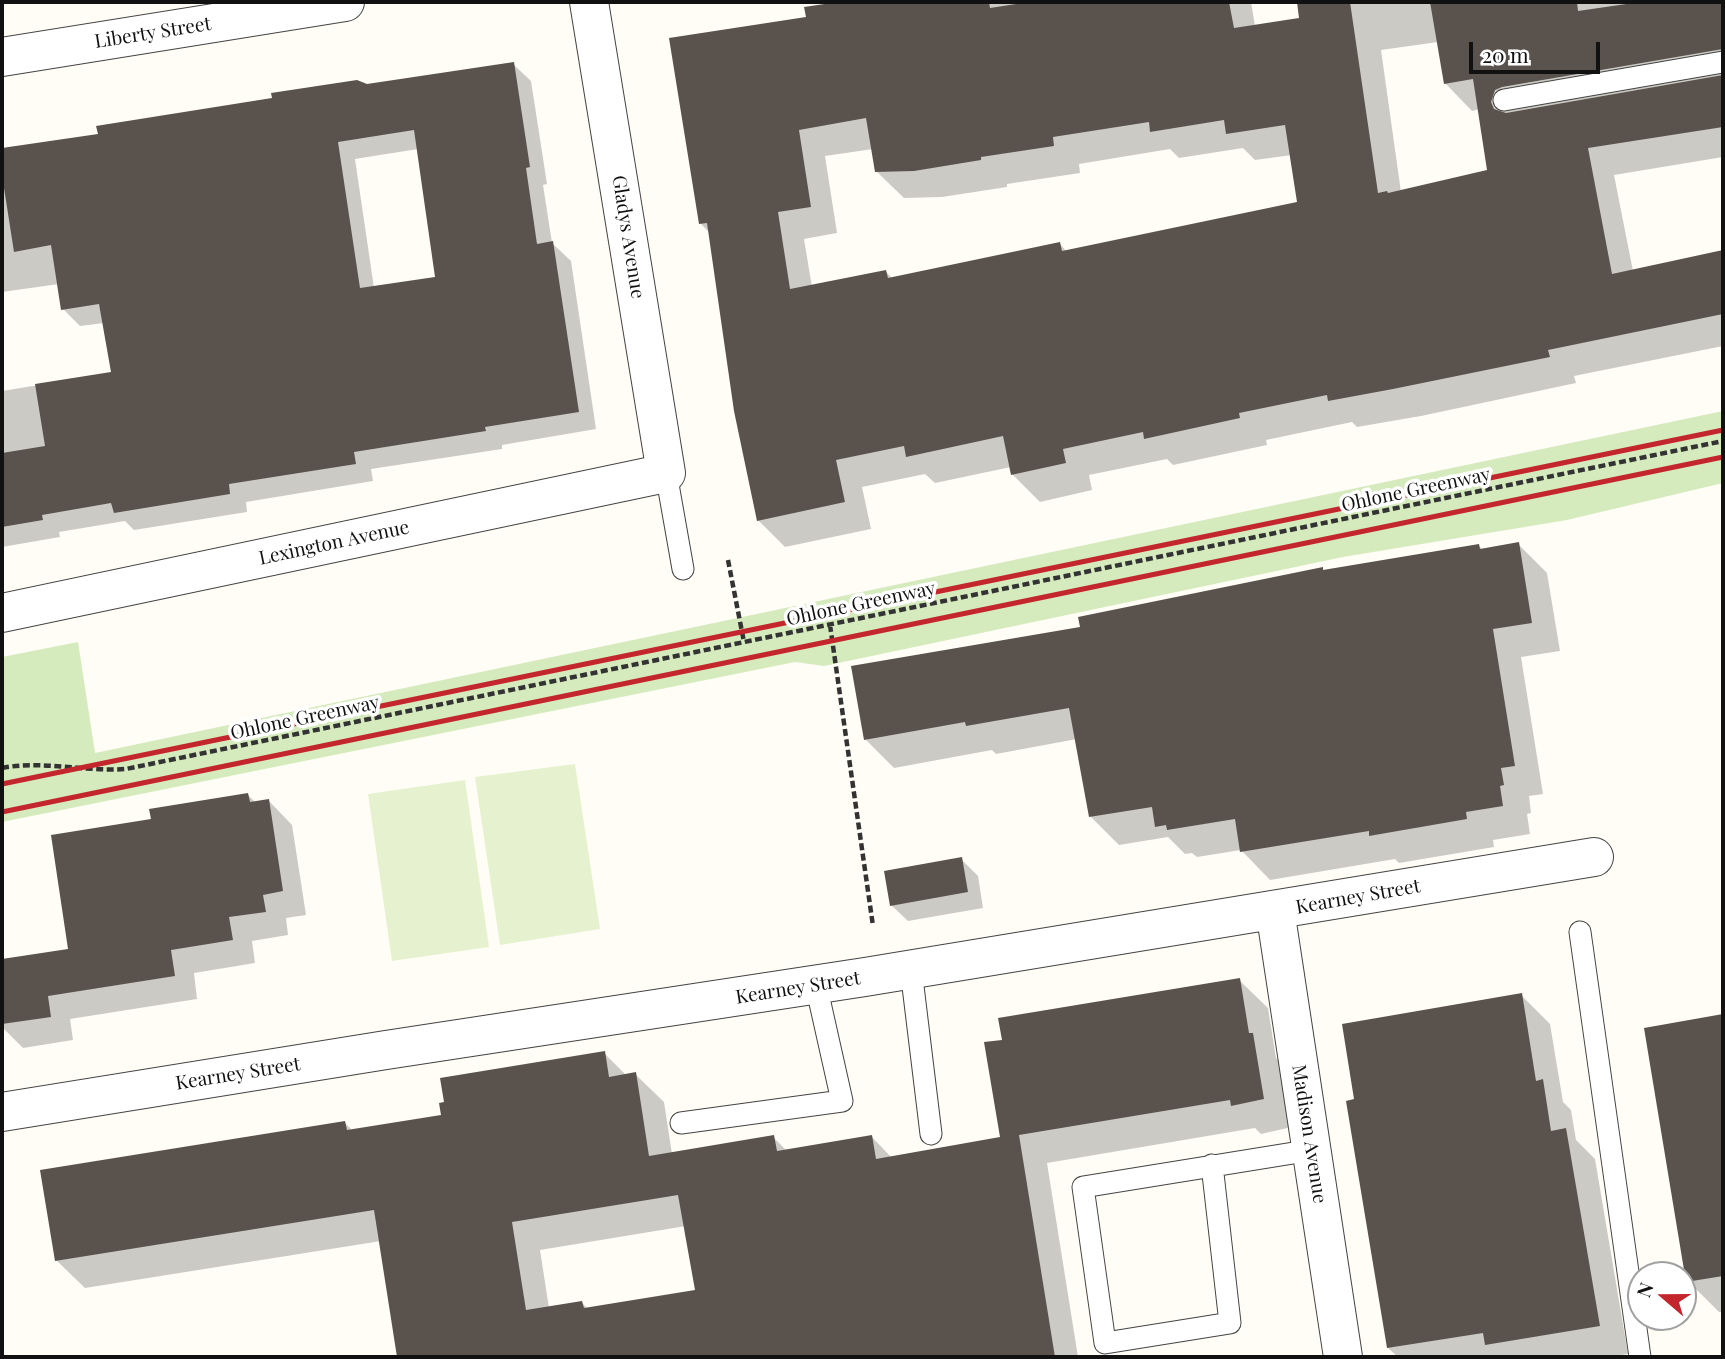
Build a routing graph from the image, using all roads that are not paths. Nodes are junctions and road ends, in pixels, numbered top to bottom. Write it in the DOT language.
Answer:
graph roads {
  1 [pos="345,2"];
  2 [pos="589,2"];
  3 [pos="2,57"];
  4 [pos="1723,62"];
  5 [pos="1504,100"];
  6 [pos="666,473"];
  7 [pos="683,569"];
  8 [pos="2,613"];
  9 [pos="1594,857"];
  10 [pos="1275,911"];
  11 [pos="1580,932"];
  12 [pos="911,970"];
  13 [pos="816,985"];
  14 [pos="2,1112"];
  15 [pos="681,1123"];
  16 [pos="931,1135"];
  17 [pos="1312,1150"];
  18 [pos="1212,1165"];
  19 [pos="1343,1357"];
  20 [pos="1640,1357"];
  1 -- 3 [label="street, Liberty Street"];
  2 -- 6 [label="street, Gladys Avenue"];
  4 -- 5 [label="lane"];
  6 -- 7 [label="lane"];
  6 -- 8 [label="street, Lexington Avenue"];
  9 -- 10 [label="street, Kearney Street"];
  10 -- 12 [label="street, Kearney Street"];
  10 -- 17 [label="street, Madison Avenue"];
  11 -- 20 [label="lane"];
  12 -- 13 [label="street, Kearney Street"];
  12 -- 16 [label="lane"];
  13 -- 14 [label="street, Kearney Street"];
  13 -- 15 [label="lane"];
  17 -- 18 [label="lane"];
  17 -- 19 [label="street, Madison Avenue"];
  18 -- 18 [label="lane"];
}
